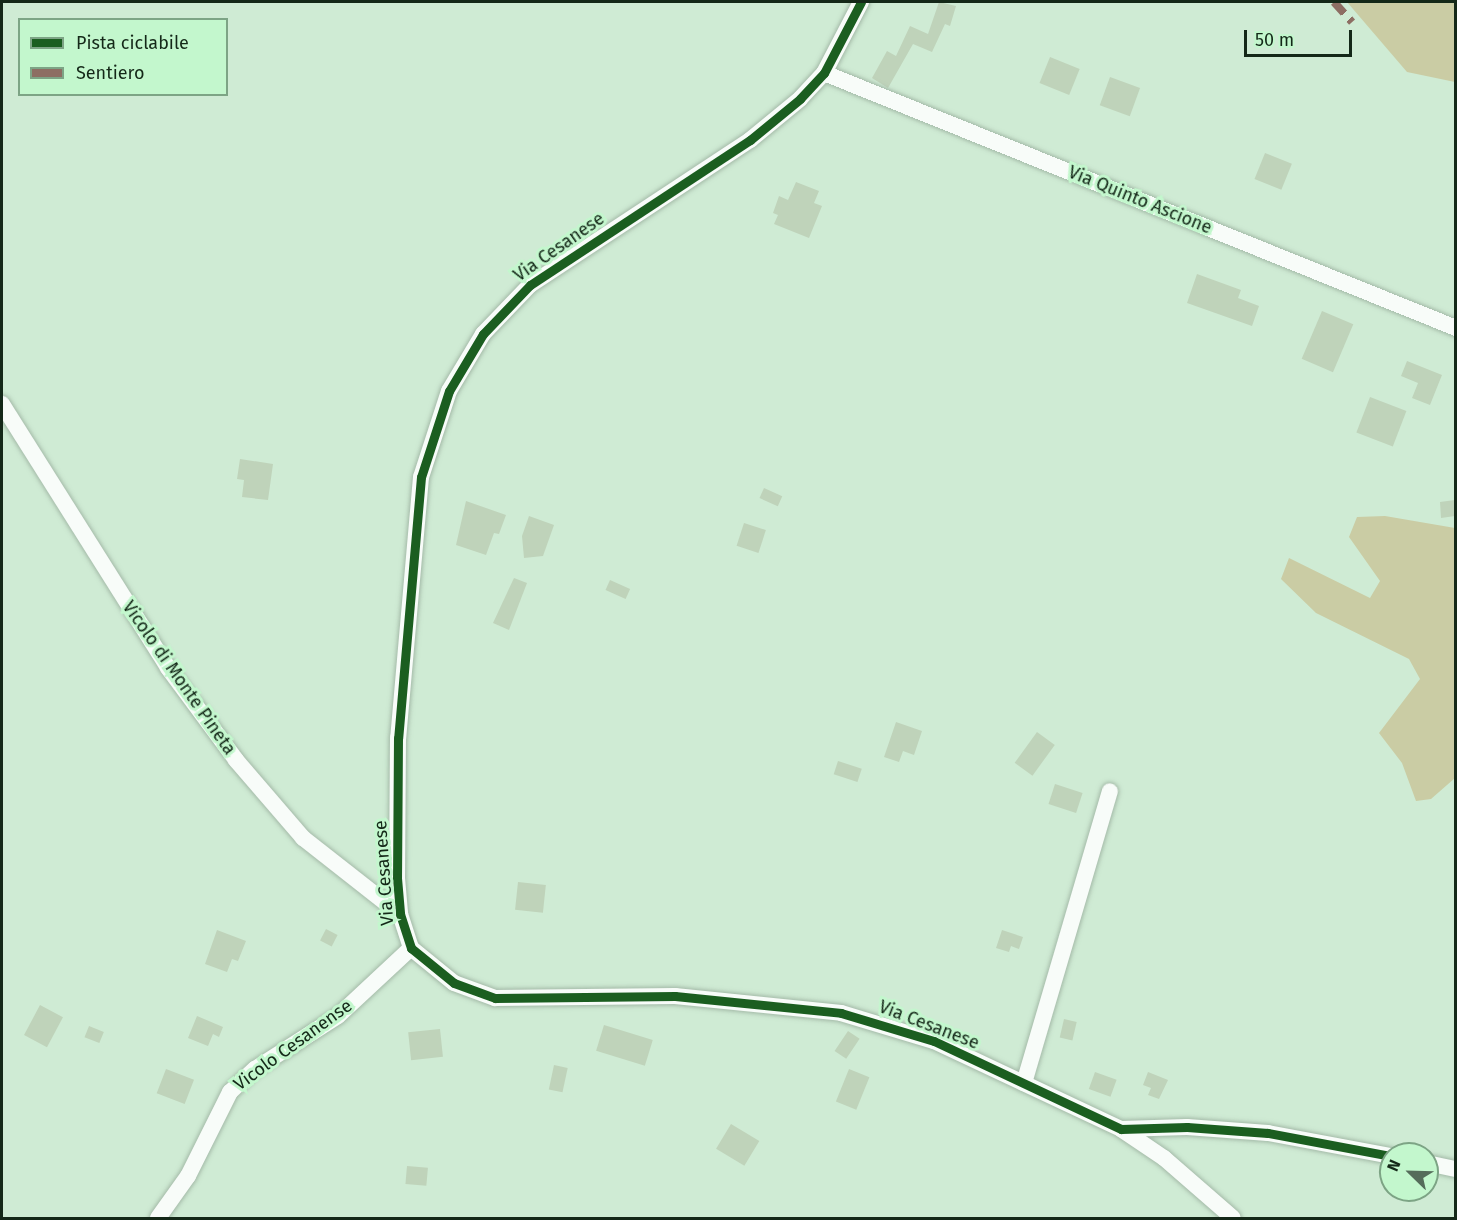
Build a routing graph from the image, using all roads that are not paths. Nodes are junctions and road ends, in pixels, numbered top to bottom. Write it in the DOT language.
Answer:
graph roads {
  1 [pos="861,2"];
  2 [pos="824,73"];
  3 [pos="1455,327"];
  4 [pos="2,404"];
  5 [pos="1110,791"];
  6 [pos="400,914"];
  7 [pos="411,948"];
  8 [pos="1024,1083"];
  9 [pos="1121,1129"];
  10 [pos="1379,1154"];
  11 [pos="1439,1166"];
  12 [pos="1455,1169"];
  13 [pos="158,1218"];
  14 [pos="1233,1218"];
  1 -- 2 [label="street, Via Cesanese"];
  2 -- 3 [label="street, Via Quinto Ascione"];
  2 -- 6 [label="street, Via Cesanese"];
  4 -- 6 [label="street, Vicolo di Monte Pineta"];
  5 -- 8 [label="street"];
  6 -- 7 [label="street, Via Cesanese"];
  7 -- 8 [label="street, Via Cesanese"];
  7 -- 13 [label="street, Vicolo Cesanense"];
  8 -- 9 [label="street, Via Cesanese"];
  9 -- 10 [label="street, Via Cesanese"];
  9 -- 14 [label="street"];
  11 -- 12 [label="street"];
}
